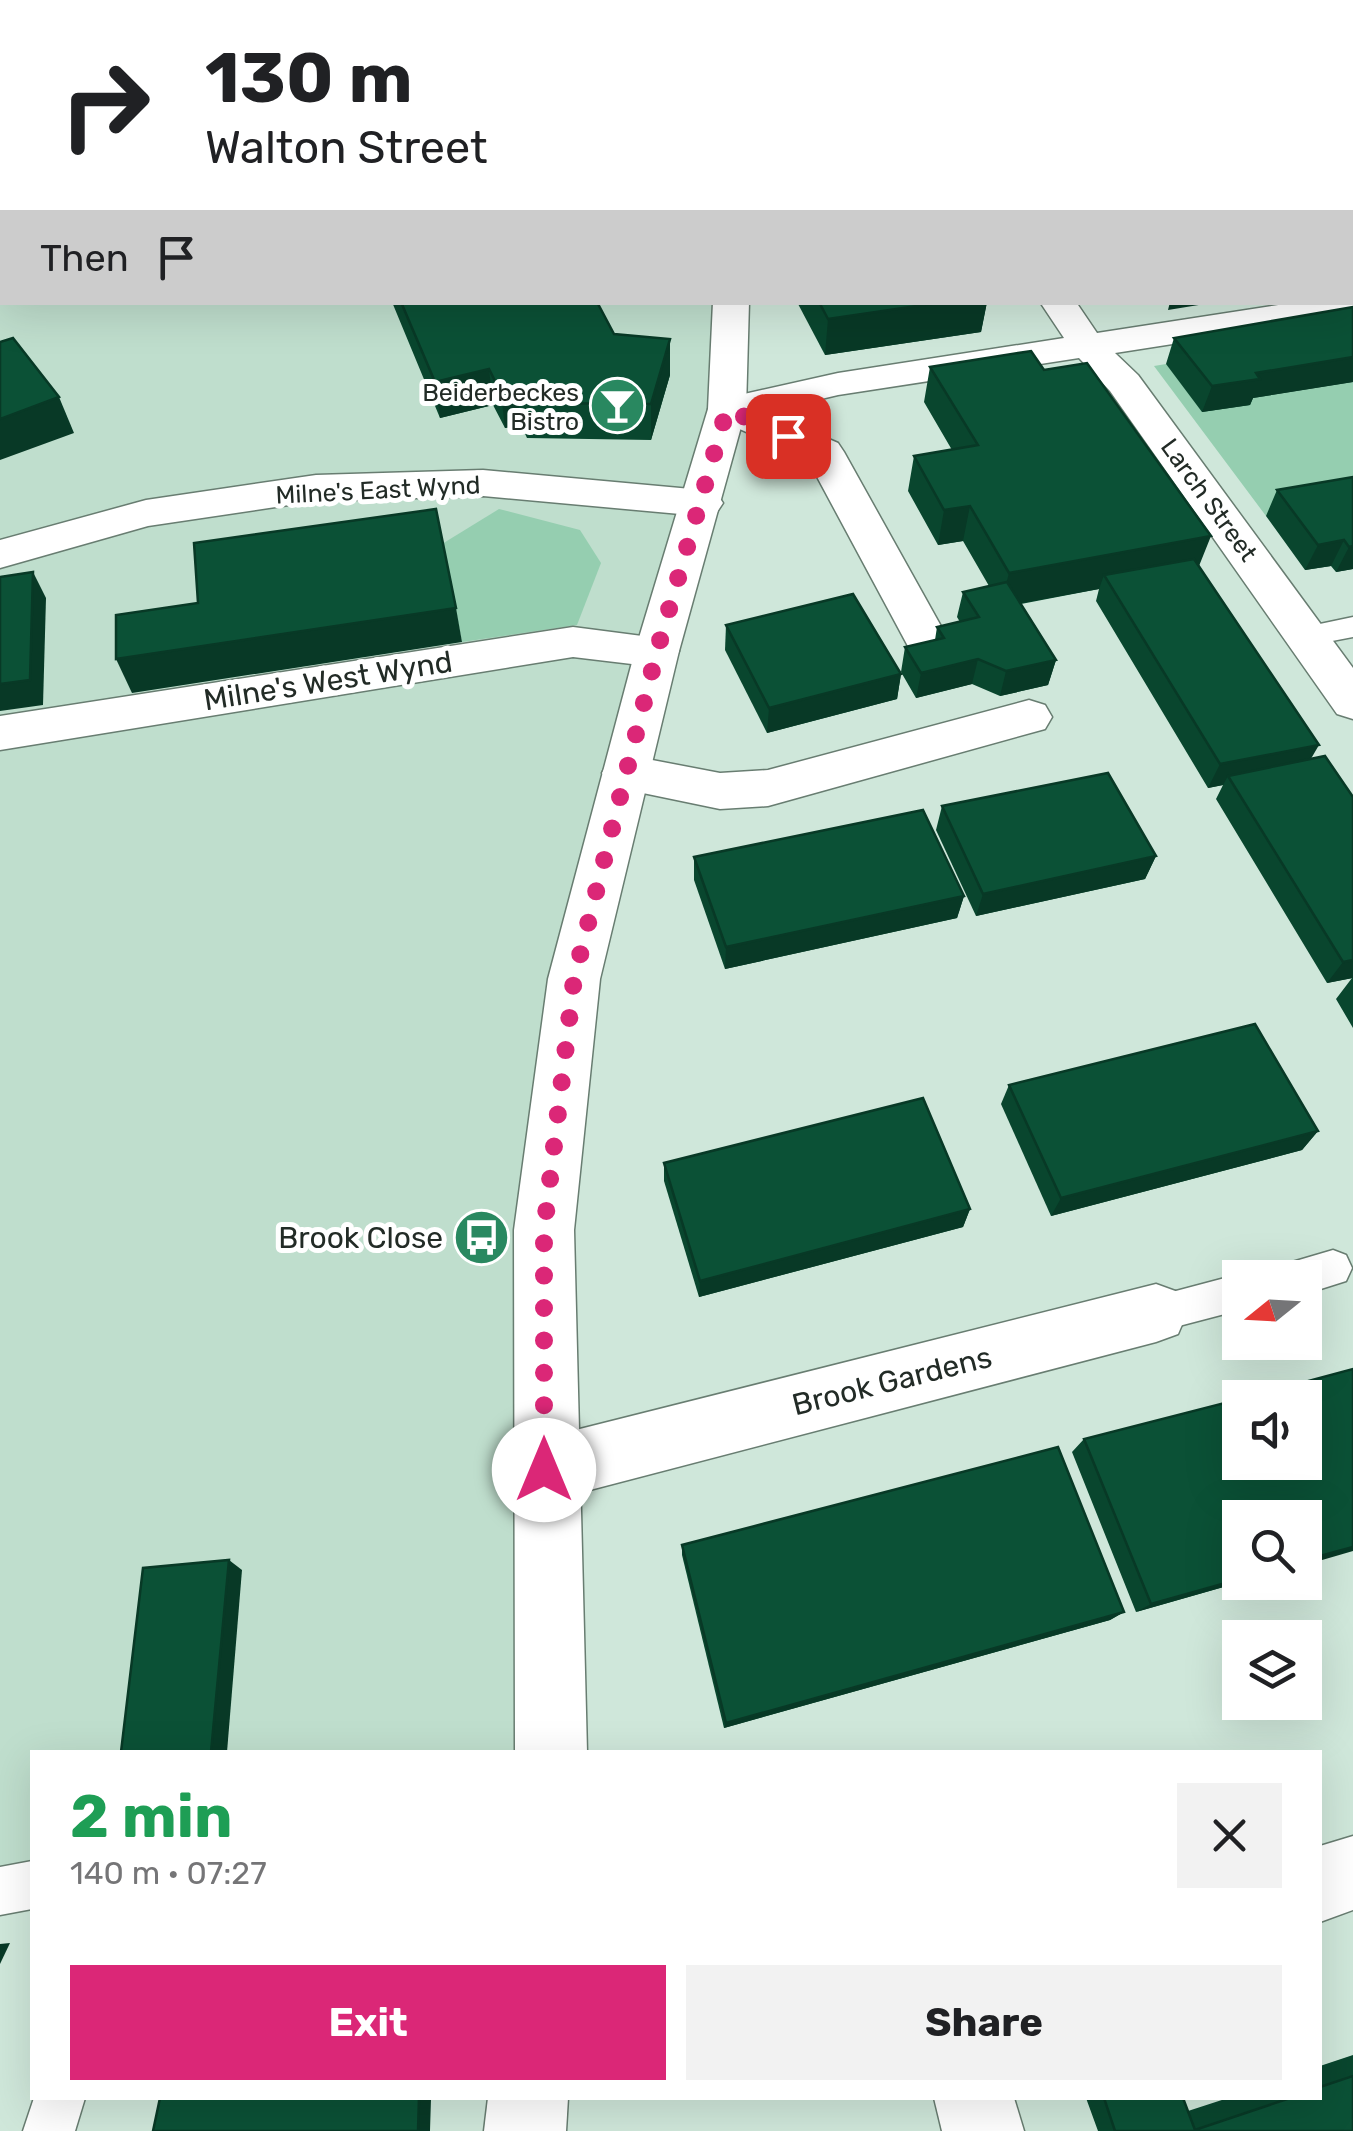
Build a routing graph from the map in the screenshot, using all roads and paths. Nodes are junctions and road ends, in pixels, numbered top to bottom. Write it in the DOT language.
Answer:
graph roads {
  1 [pos="731,305"];
  2 [pos="1060,305"];
  3 [pos="1353,305"];
  4 [pos="1088,345"];
  5 [pos="727,409"];
  6 [pos="702,503"];
  7 [pos="0,554"];
  8 [pos="1353,627"];
  9 [pos="1306,636"];
  10 [pos="925,637"];
  11 [pos="657,651"];
  12 [pos="1353,702"];
  13 [pos="1029,718"];
  14 [pos="0,733"];
  15 [pos="626,773"];
  16 [pos="1333,1268"];
  17 [pos="1322,1271"];
  18 [pos="1222,1296"];
  19 [pos="1156,1313"];
  20 [pos="544,1470"];
  21 [pos="551,1750"];
  22 [pos="1353,1873"];
  23 [pos="1322,1883"];
  24 [pos="30,1885"];
  25 [pos="0,1891"];
  26 [pos="59,2100"];
  27 [pos="528,2100"];
  28 [pos="975,2100"];
  29 [pos="49,2131"];
  30 [pos="524,2131"];
  31 [pos="983,2131"];
  1 -- 5 [label="street"];
  2 -- 4 [label="street, Larch Street"];
  3 -- 4 [label="street"];
  4 -- 5 [label="street"];
  4 -- 9 [label="street, Larch Street"];
  5 -- 6 [label="street"];
  5 -- 10 [label="street"];
  6 -- 7 [label="street, Milne's East Wynd"];
  6 -- 11 [label="street"];
  8 -- 9 [label="lane"];
  9 -- 12 [label="street, Larch Street"];
  11 -- 14 [label="street, Milne's West Wynd"];
  11 -- 15 [label="street"];
  13 -- 15 [label="street"];
  15 -- 20 [label="street"];
  16 -- 17 [label="lane"];
  18 -- 19 [label="lane, Brook Gardens"];
  19 -- 20 [label="street, Brook Gardens"];
  20 -- 21 [label="street"];
  22 -- 23 [label="street"];
  24 -- 25 [label="lane"];
  26 -- 29 [label="lane"];
  27 -- 30 [label="street"];
  28 -- 31 [label="street"];
}
